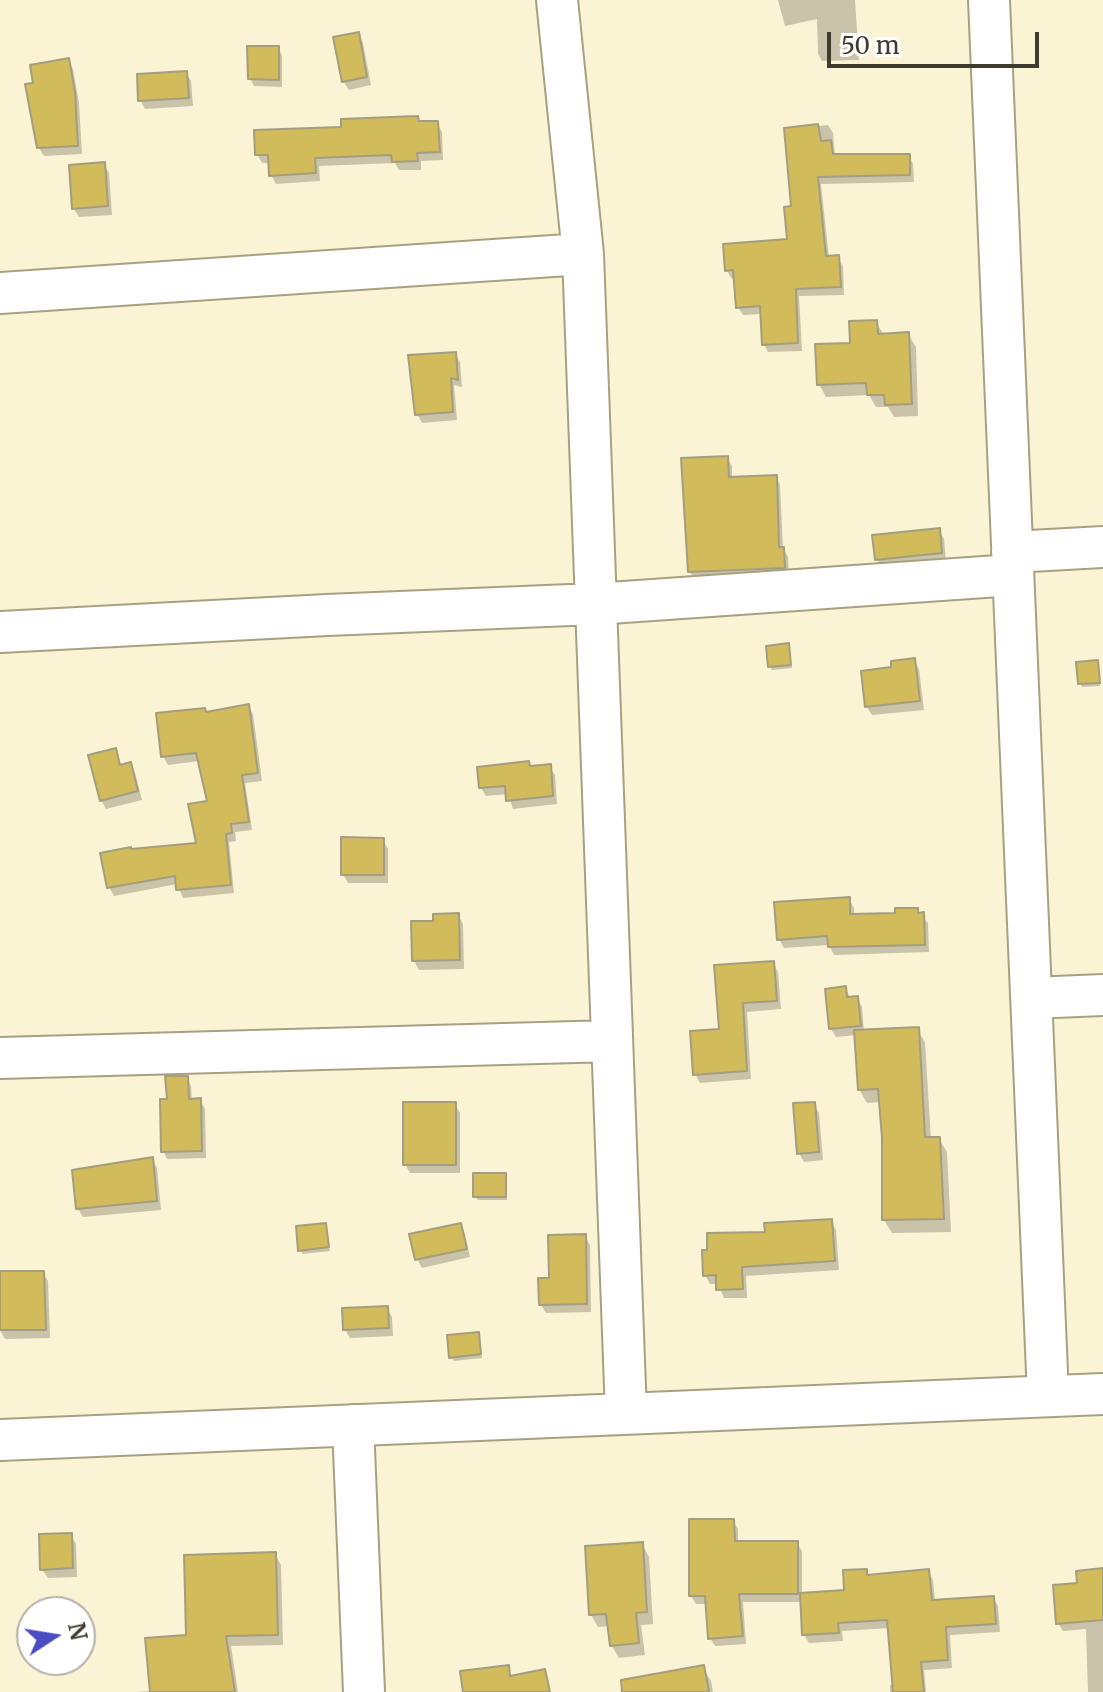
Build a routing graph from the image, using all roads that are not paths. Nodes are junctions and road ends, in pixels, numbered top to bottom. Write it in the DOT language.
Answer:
graph roads {
  1 [pos="557,0"];
  2 [pos="989,0"];
  3 [pos="583,254"];
  4 [pos="0,293"];
  5 [pos="1103,547"];
  6 [pos="1013,564"];
  7 [pos="595,604"];
  8 [pos="0,632"];
  9 [pos="1103,995"];
  10 [pos="1031,998"];
  11 [pos="612,1041"];
  12 [pos="0,1058"];
  13 [pos="1103,1394"];
  14 [pos="1048,1396"];
  15 [pos="626,1414"];
  16 [pos="353,1425"];
  17 [pos="0,1440"];
  18 [pos="364,1692"];
  1 -- 3 [label="street"];
  2 -- 6 [label="street"];
  3 -- 4 [label="street"];
  3 -- 7 [label="street"];
  5 -- 6 [label="street"];
  6 -- 7 [label="street"];
  6 -- 10 [label="street"];
  7 -- 8 [label="street"];
  7 -- 11 [label="street"];
  9 -- 10 [label="street"];
  10 -- 14 [label="street"];
  11 -- 12 [label="street"];
  11 -- 15 [label="street"];
  13 -- 14 [label="street"];
  14 -- 15 [label="street"];
  15 -- 16 [label="street"];
  16 -- 17 [label="street"];
  16 -- 18 [label="street"];
}
